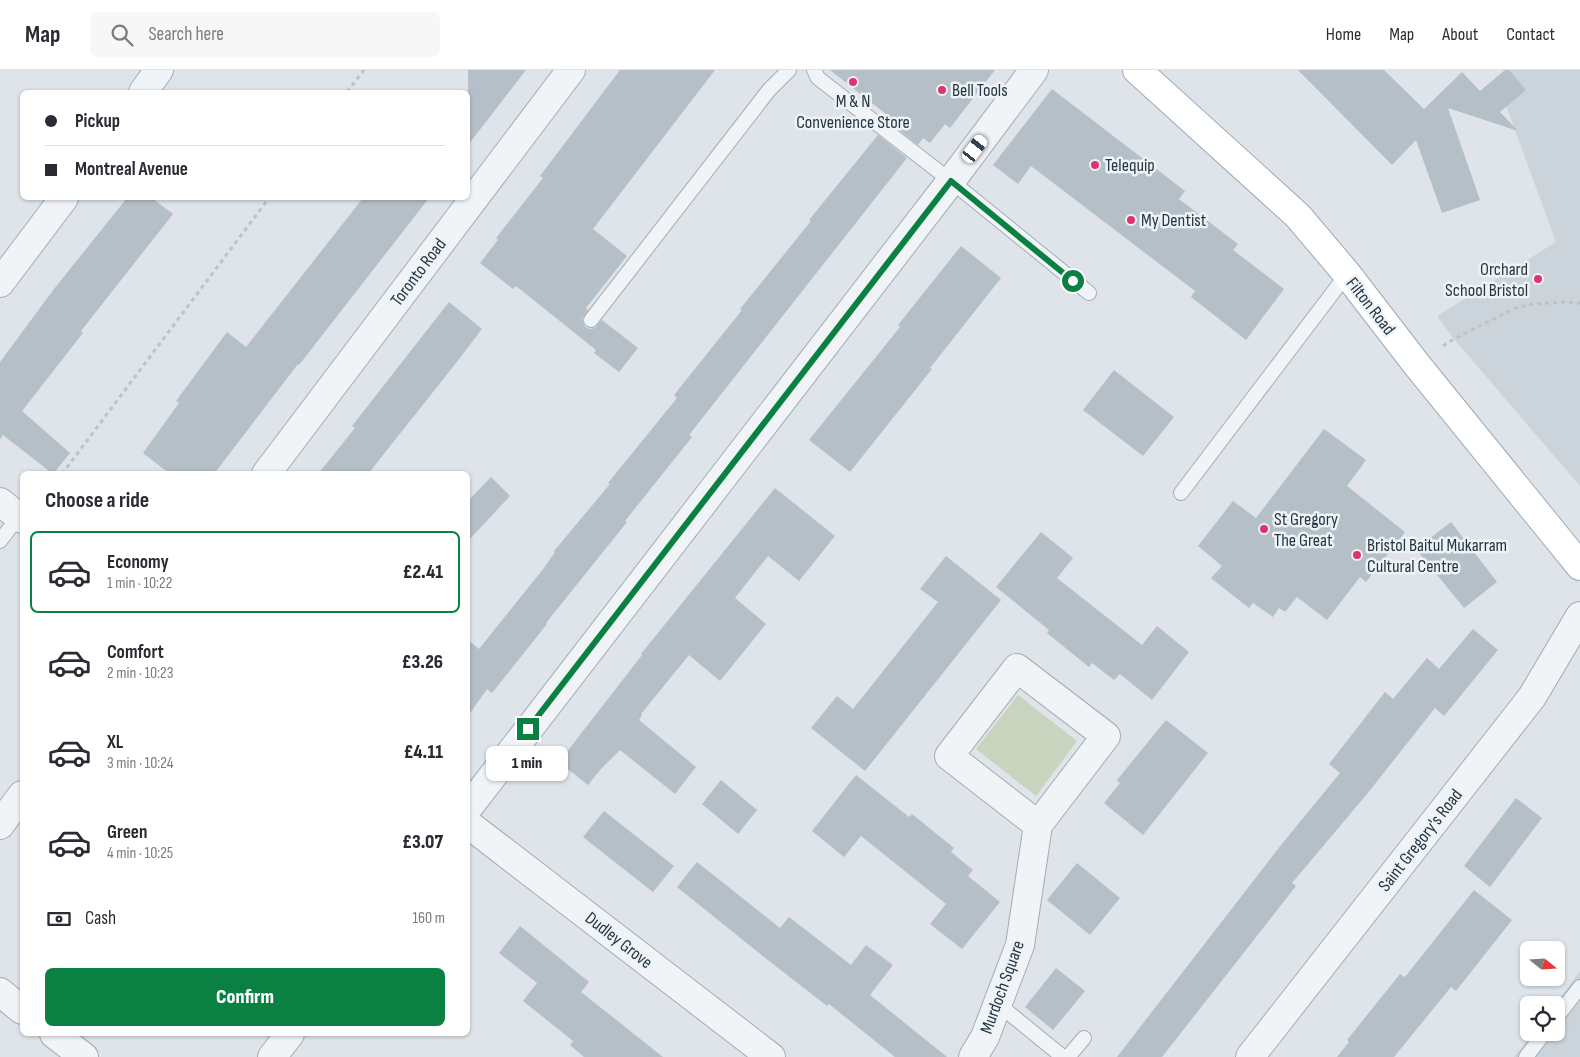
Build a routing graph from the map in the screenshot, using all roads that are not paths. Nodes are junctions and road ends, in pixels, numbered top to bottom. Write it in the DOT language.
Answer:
graph roads {
  1 [pos="160,70"];
  2 [pos="571,70"];
  3 [pos="789,70"];
  4 [pos="814,70"];
  5 [pos="1034,70"];
  6 [pos="1137,70"];
  7 [pos="145,90"];
  8 [pos="951,181"];
  9 [pos="62,200"];
  10 [pos="1347,274"];
  11 [pos="0,283"];
  12 [pos="1089,293"];
  13 [pos="591,320"];
  14 [pos="268,471"];
  15 [pos="1181,493"];
  16 [pos="14,512"];
  17 [pos="0,541"];
  18 [pos="1580,566"];
  19 [pos="1580,616"];
  20 [pos="20,798"];
  21 [pos="470,805"];
  22 [pos="1038,824"];
  23 [pos="0,825"];
  24 [pos="470,826"];
  25 [pos="1580,987"];
  26 [pos="0,992"];
  27 [pos="998,1004"];
  28 [pos="1565,1006"];
  29 [pos="20,1008"];
  30 [pos="57,1036"];
  31 [pos="288,1036"];
  32 [pos="1084,1038"];
  33 [pos="1538,1041"];
  34 [pos="84,1057"];
  35 [pos="272,1057"];
  36 [pos="771,1057"];
  37 [pos="973,1057"];
  38 [pos="1063,1057"];
  39 [pos="1068,1057"];
  40 [pos="1250,1057"];
  41 [pos="1526,1057"];
  1 -- 7 [label="street"];
  2 -- 14 [label="street, Toronto Road"];
  3 -- 13 [label="lane"];
  4 -- 8 [label="lane"];
  5 -- 8 [label="street"];
  6 -- 10 [label="main road, Filton Road"];
  8 -- 12 [label="lane"];
  8 -- 21 [label="street"];
  9 -- 11 [label="street"];
  10 -- 15 [label="lane"];
  10 -- 18 [label="main road, Filton Road"];
  16 -- 17 [label="lane"];
  19 -- 40 [label="street, Saint Gregory's Road"];
  20 -- 23 [label="street"];
  22 -- 22 [label="street, Murdoch Square"];
  22 -- 27 [label="street, Murdoch Square"];
  24 -- 36 [label="street, Dudley Grove"];
  25 -- 28 [label="lane"];
  26 -- 29 [label="street"];
  27 -- 37 [label="street, Murdoch Square"];
  27 -- 38 [label="lane"];
  30 -- 34 [label="street"];
  31 -- 35 [label="street"];
  32 -- 39 [label="lane"];
  33 -- 41 [label="lane"];
}
